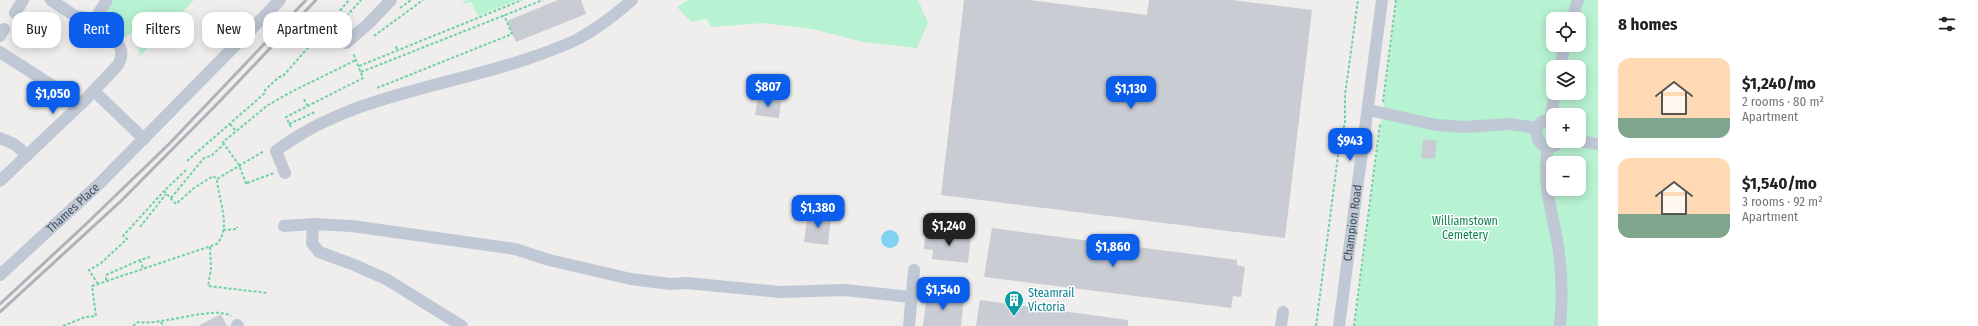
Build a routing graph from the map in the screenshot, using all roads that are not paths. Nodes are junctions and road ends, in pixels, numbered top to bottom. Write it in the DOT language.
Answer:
graph roads {
  1 [pos="23,0"];
  2 [pos="51,0"];
  3 [pos="106,0"];
  4 [pos="280,0"];
  5 [pos="391,0"];
  6 [pos="632,0"];
  7 [pos="1382,0"];
  8 [pos="1578,0"];
  9 [pos="14,12"];
  10 [pos="69,12"];
  11 [pos="99,12"];
  12 [pos="1574,12"];
  13 [pos="352,38"];
  14 [pos="119,48"];
  15 [pos="0,52"];
  16 [pos="94,91"];
  17 [pos="81,104"];
  18 [pos="1369,110"];
  19 [pos="1546,122"];
  20 [pos="1537,128"];
  21 [pos="0,138"];
  22 [pos="144,139"];
  23 [pos="1586,142"];
  24 [pos="1598,144"];
  25 [pos="1546,146"];
  26 [pos="1548,148"];
  27 [pos="27,154"];
  28 [pos="280,173"];
  29 [pos="0,181"];
  30 [pos="313,224"];
  31 [pos="284,226"];
  32 [pos="914,270"];
  33 [pos="0,275"];
  34 [pos="912,297"];
  35 [pos="1283,312"];
  36 [pos="462,326"];
  37 [pos="909,326"];
  38 [pos="1281,326"];
  39 [pos="1339,326"];
  40 [pos="1560,326"];
  1 -- 9 [label="street"];
  2 -- 10 [label="street"];
  3 -- 11 [label="street"];
  4 -- 22 [label="street, Thames Place"];
  5 -- 13 [label="street"];
  6 -- 28 [label="street"];
  7 -- 18 [label="street, Champion Road"];
  8 -- 12 [label="street"];
  14 -- 16 [label="street"];
  15 -- 17 [label="street"];
  16 -- 17 [label="street"];
  16 -- 22 [label="street"];
  17 -- 27 [label="street"];
  18 -- 20 [label="street"];
  18 -- 39 [label="street, Champion Road"];
  19 -- 20 [label="street"];
  20 -- 25 [label="street"];
  21 -- 27 [label="street"];
  22 -- 33 [label="street, Thames Place"];
  23 -- 24 [label="street"];
  26 -- 40 [label="street"];
  27 -- 29 [label="street"];
  30 -- 31 [label="street"];
  30 -- 34 [label="street"];
  30 -- 36 [label="street"];
  32 -- 34 [label="street"];
  34 -- 37 [label="street"];
  35 -- 38 [label="street"];
}
